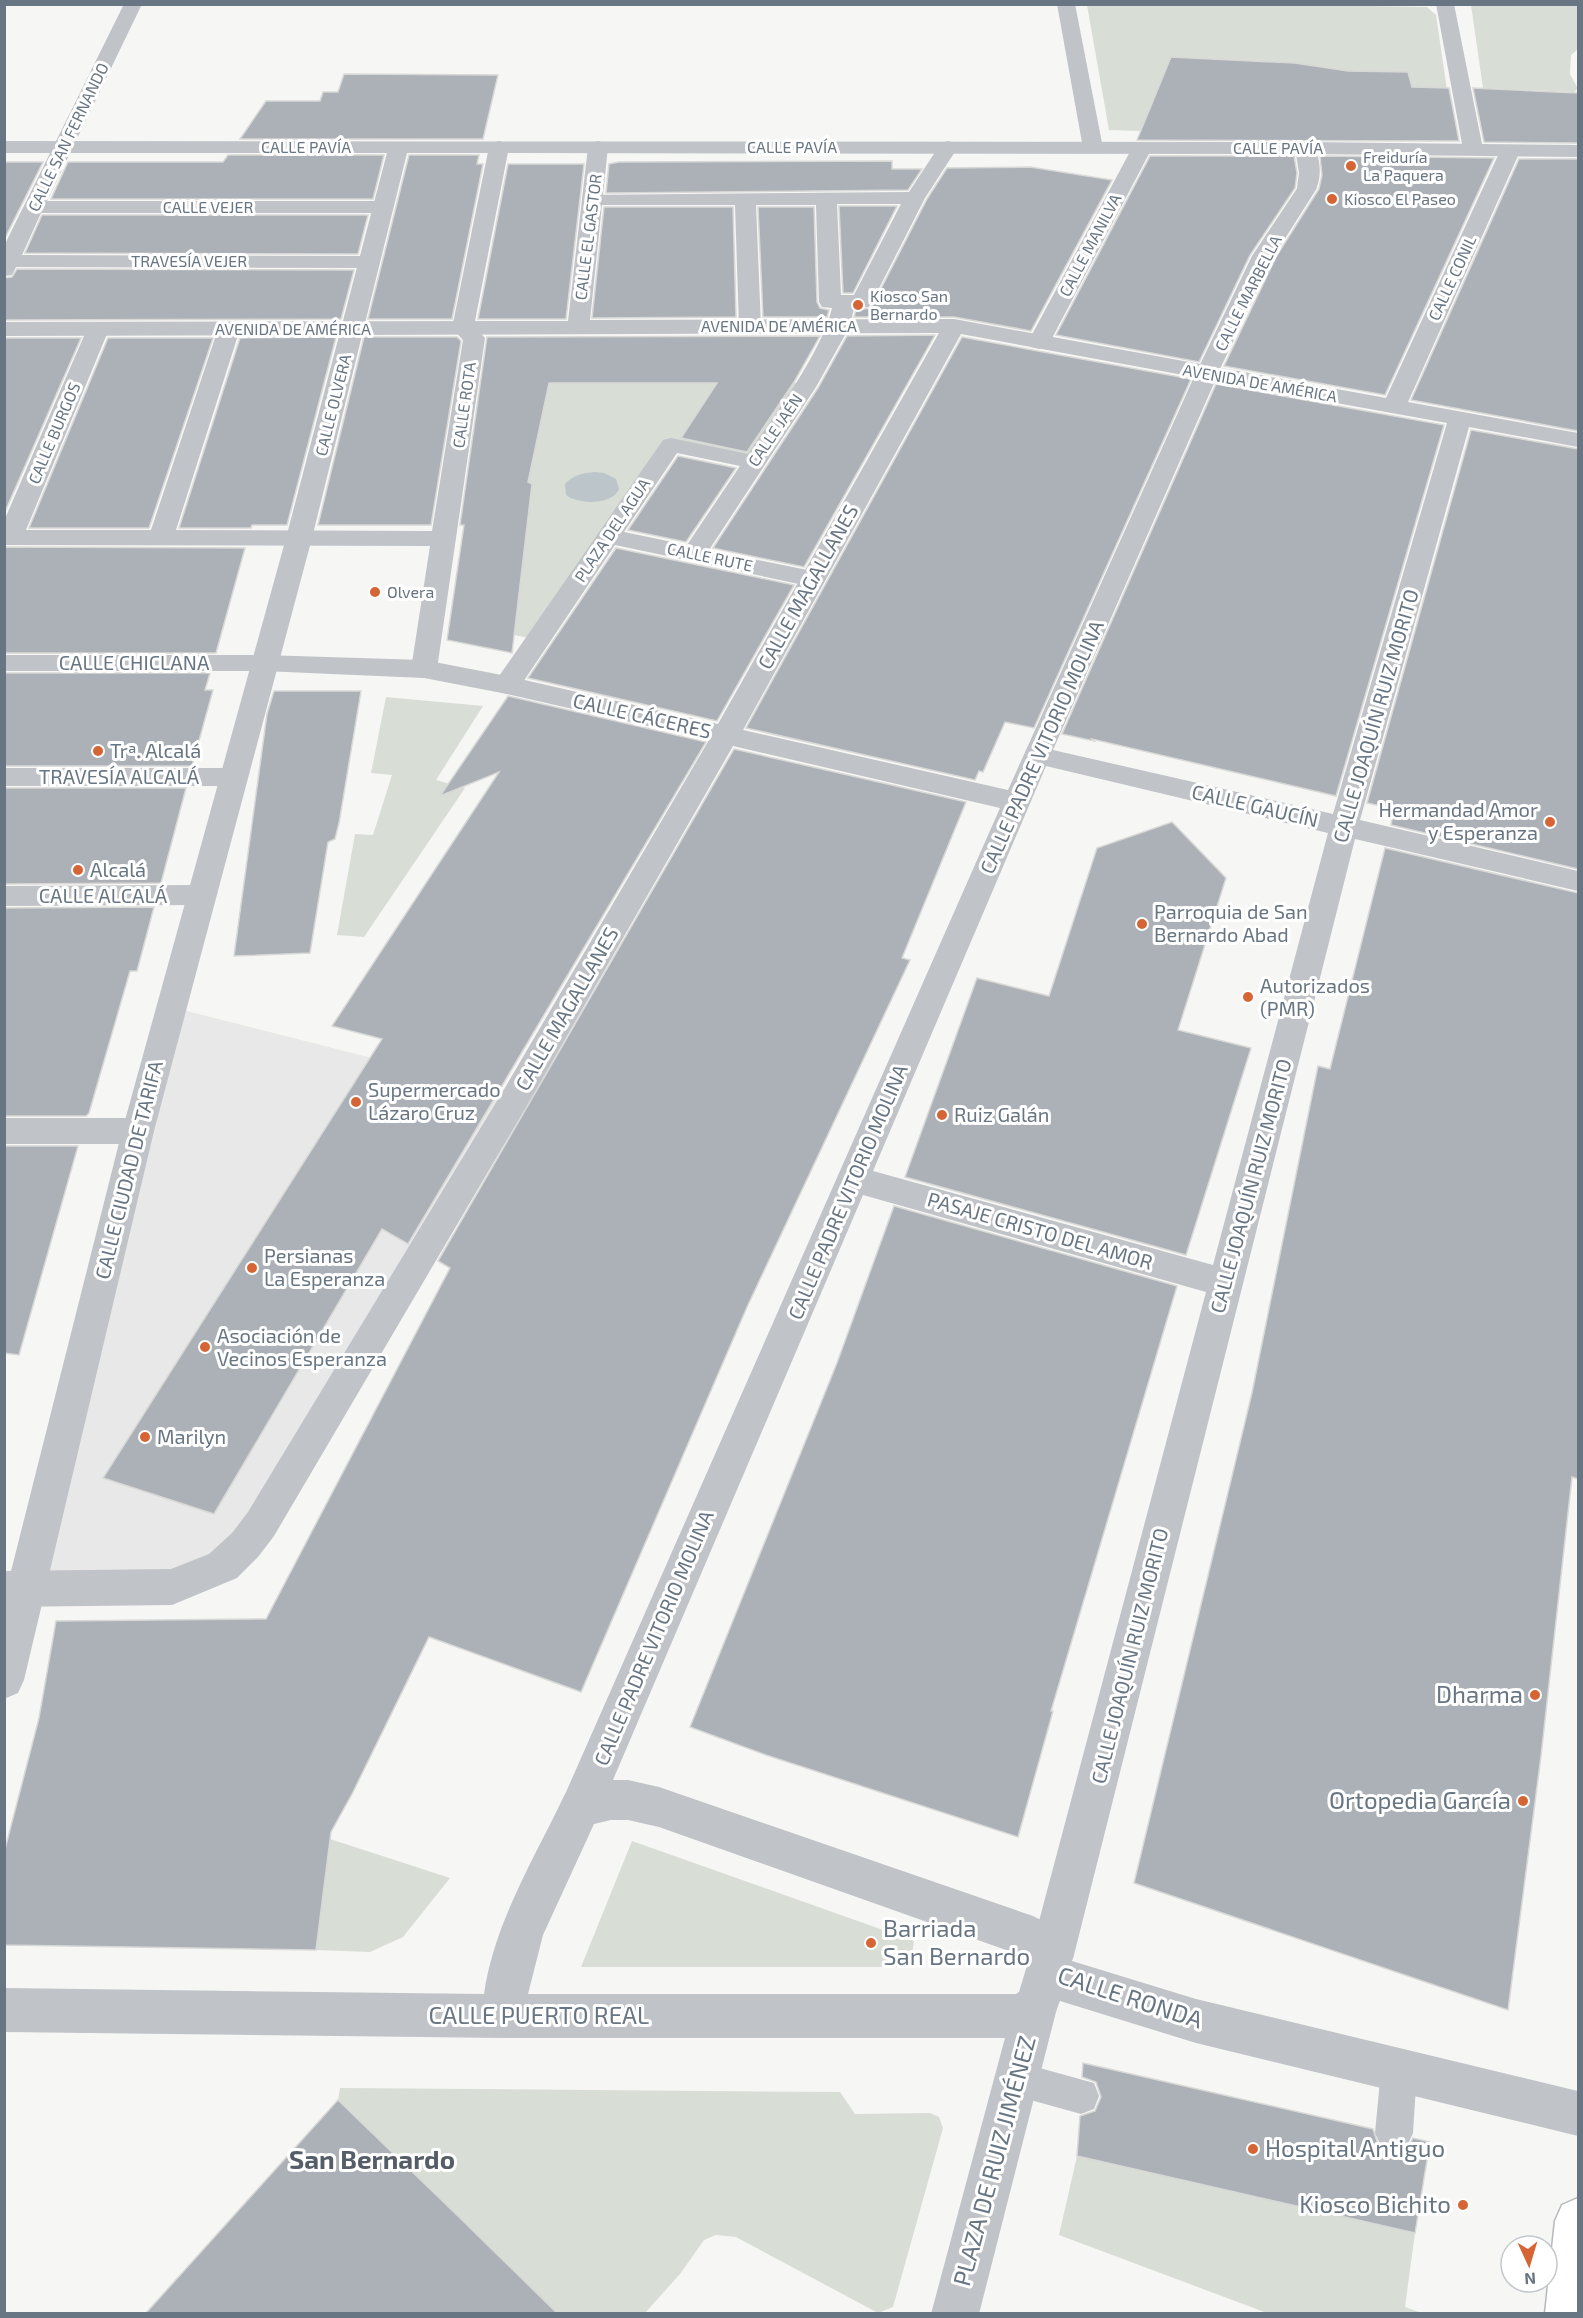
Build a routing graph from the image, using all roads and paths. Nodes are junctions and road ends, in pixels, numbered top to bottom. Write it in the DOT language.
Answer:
graph roads {
  1 [pos="133,4"];
  2 [pos="1066,4"];
  3 [pos="1445,4"];
  4 [pos="4,147"];
  5 [pos="62,147"];
  6 [pos="399,147"];
  7 [pos="499,147"];
  8 [pos="598,147"];
  9 [pos="948,147"];
  10 [pos="1093,148"];
  11 [pos="1142,148"];
  12 [pos="1305,148"];
  13 [pos="1473,148"];
  14 [pos="1511,149"];
  15 [pos="1578,151"];
  16 [pos="826,198"];
  17 [pos="915,198"];
  18 [pos="592,199"];
  19 [pos="745,199"];
  20 [pos="34,207"];
  21 [pos="383,207"];
  22 [pos="369,262"];
  23 [pos="6,264"];
  24 [pos="845,302"];
  25 [pos="839,326"];
  26 [pos="954,326"];
  27 [pos="578,327"];
  28 [pos="750,327"];
  29 [pos="463,328"];
  30 [pos="4,329"];
  31 [pos="98,329"];
  32 [pos="229,329"];
  33 [pos="352,329"];
  34 [pos="1039,342"];
  35 [pos="1207,374"];
  36 [pos="1394,406"];
  37 [pos="1460,419"];
  38 [pos="1578,440"];
  39 [pos="754,462"];
  40 [pos="607,536"];
  41 [pos="7,537"];
  42 [pos="161,538"];
  43 [pos="299,538"];
  44 [pos="444,539"];
  45 [pos="694,554"];
  46 [pos="813,579"];
  47 [pos="4,663"];
  48 [pos="264,663"];
  49 [pos="424,669"];
  50 [pos="507,685"];
  51 [pos="726,735"];
  52 [pos="1037,755"];
  53 [pos="4,777"];
  54 [pos="233,777"];
  55 [pos="1017,802"];
  56 [pos="1344,827"];
  57 [pos="1578,881"];
  58 [pos="201,895"];
  59 [pos="4,896"];
  60 [pos="4,1131"];
  61 [pos="138,1131"];
  62 [pos="853,1179"];
  63 [pos="1226,1283"];
  64 [pos="16,1589"];
  65 [pos="4,1680"];
  66 [pos="580,1808"];
  67 [pos="1045,1979"];
  68 [pos="4,2010"];
  69 [pos="503,2016"];
  70 [pos="1399,2070"];
  71 [pos="1018,2080"];
  72 [pos="1081,2096"];
  73 [pos="1578,2114"];
  74 [pos="1394,2133"];
  75 [pos="1578,2221"];
  76 [pos="955,2313"];
  77 [pos="1569,2313"];
  1 -- 5 [label="street, CALLE SAN FERNANDO"];
  2 -- 10 [label="street"];
  3 -- 13 [label="street"];
  4 -- 5 [label="street, CALLE PAVÍA"];
  5 -- 6 [label="street, CALLE PAVÍA"];
  5 -- 20 [label="street, CALLE SAN FERNANDO"];
  6 -- 7 [label="street, CALLE PAVÍA"];
  6 -- 21 [label="street, CALLE OLVERA"];
  7 -- 8 [label="street, CALLE PAVÍA"];
  7 -- 29 [label="street"];
  8 -- 9 [label="street, CALLE PAVÍA"];
  8 -- 18 [label="street, CALLE EL GASTOR"];
  9 -- 10 [label="street, CALLE PAVÍA"];
  9 -- 17 [label="street"];
  10 -- 11 [label="street, CALLE PAVÍA"];
  11 -- 12 [label="street, CALLE PAVÍA"];
  11 -- 34 [label="street, CALLE MANILVA"];
  12 -- 13 [label="street, CALLE PAVÍA"];
  12 -- 35 [label="street, CALLE MARBELLA"];
  13 -- 14 [label="street, CALLE PAVÍA"];
  14 -- 15 [label="street, CALLE PAVÍA"];
  14 -- 36 [label="street, CALLE CONIL"];
  16 -- 17 [label="street"];
  16 -- 19 [label="street"];
  16 -- 24 [label="street"];
  17 -- 24 [label="street"];
  18 -- 19 [label="street"];
  18 -- 27 [label="street, CALLE EL GASTOR"];
  19 -- 28 [label="street"];
  20 -- 21 [label="street, CALLE VEJER"];
  20 -- 23 [label="street, CALLE SAN FERNANDO"];
  21 -- 22 [label="street, CALLE OLVERA"];
  22 -- 23 [label="street, TRAVESÍA VEJER"];
  22 -- 33 [label="street, CALLE OLVERA"];
  24 -- 25 [label="street, CALLE JAÉN"];
  25 -- 26 [label="street, AVENIDA DE AMÉRICA"];
  25 -- 28 [label="street, AVENIDA DE AMÉRICA"];
  25 -- 39 [label="street, CALLE JAÉN"];
  26 -- 34 [label="street, AVENIDA DE AMÉRICA"];
  26 -- 46 [label="street, CALLE MAGALLANES"];
  27 -- 28 [label="street, AVENIDA DE AMÉRICA"];
  27 -- 29 [label="street, AVENIDA DE AMÉRICA"];
  29 -- 33 [label="street, AVENIDA DE AMÉRICA"];
  29 -- 44 [label="street, CALLE ROTA"];
  30 -- 31 [label="street, AVENIDA DE AMÉRICA"];
  31 -- 32 [label="street, AVENIDA DE AMÉRICA"];
  31 -- 41 [label="street, CALLE BURGOS"];
  32 -- 33 [label="street, AVENIDA DE AMÉRICA"];
  32 -- 42 [label="street"];
  33 -- 43 [label="street, CALLE OLVERA"];
  34 -- 35 [label="street, AVENIDA DE AMÉRICA"];
  35 -- 36 [label="street, AVENIDA DE AMÉRICA"];
  35 -- 52 [label="street, CALLE PADRE VITORIO MOLINA"];
  36 -- 37 [label="street, AVENIDA DE AMÉRICA"];
  37 -- 38 [label="street, AVENIDA DE AMÉRICA"];
  37 -- 56 [label="street, CALLE JOAQUÍN RUIZ MORITO"];
  39 -- 40 [label="street, PLAZA DEL AGUA"];
  39 -- 45 [label="street, CALLE JAÉN"];
  40 -- 45 [label="street, CALLE RUTE"];
  40 -- 50 [label="street, PLAZA DEL AGUA"];
  41 -- 42 [label="street"];
  42 -- 43 [label="street"];
  43 -- 44 [label="street"];
  43 -- 48 [label="street, CALLE OLVERA"];
  44 -- 49 [label="street, CALLE ROTA"];
  45 -- 46 [label="street, CALLE RUTE"];
  46 -- 51 [label="street, CALLE MAGALLANES"];
  47 -- 48 [label="street, CALLE CHICLANA"];
  48 -- 49 [label="street, CALLE CÁCERES"];
  48 -- 54 [label="street, CALLE CIUDAD DE TARIFA"];
  49 -- 50 [label="street, CALLE CÁCERES"];
  50 -- 51 [label="street, CALLE CÁCERES"];
  51 -- 55 [label="street, CALLE CÁCERES"];
  51 -- 64 [label="street, CALLE MAGALLANES"];
  52 -- 55 [label="street, CALLE PADRE VITORIO MOLINA"];
  52 -- 56 [label="street, CALLE GAUCÍN"];
  53 -- 54 [label="street, TRAVESÍA ALCALÁ"];
  54 -- 58 [label="street, CALLE CIUDAD DE TARIFA"];
  55 -- 62 [label="street, CALLE PADRE VITORIO MOLINA"];
  56 -- 57 [label="street, CALLE GAUCÍN"];
  56 -- 63 [label="street, CALLE JOAQUÍN RUIZ MORITO"];
  58 -- 59 [label="street, CALLE ALCALÁ"];
  58 -- 61 [label="street, CALLE CIUDAD DE TARIFA"];
  60 -- 61 [label="street"];
  61 -- 64 [label="street, CALLE CIUDAD DE TARIFA"];
  62 -- 63 [label="street, PASAJE CRISTO DEL AMOR"];
  62 -- 66 [label="street, CALLE PADRE VITORIO MOLINA"];
  63 -- 67 [label="street, CALLE JOAQUÍN RUIZ MORITO"];
  64 -- 65 [label="street, CALLE CIUDAD DE TARIFA"];
  66 -- 67 [label="street, CALLE RONDA"];
  66 -- 69 [label="street, CALLE PADRE VITORIO MOLINA"];
  67 -- 69 [label="street, CALLE PUERTO REAL"];
  67 -- 70 [label="street, CALLE RONDA"];
  67 -- 71 [label="street, PLAZA DE RUIZ JIMÉNEZ"];
  68 -- 69 [label="street, CALLE PUERTO REAL"];
  70 -- 73 [label="street, CALLE RONDA"];
  70 -- 74 [label="lane"];
  71 -- 72 [label="lane"];
  71 -- 76 [label="street, PLAZA DE RUIZ JIMÉNEZ"];
  75 -- 77 [label="main road"];
}
